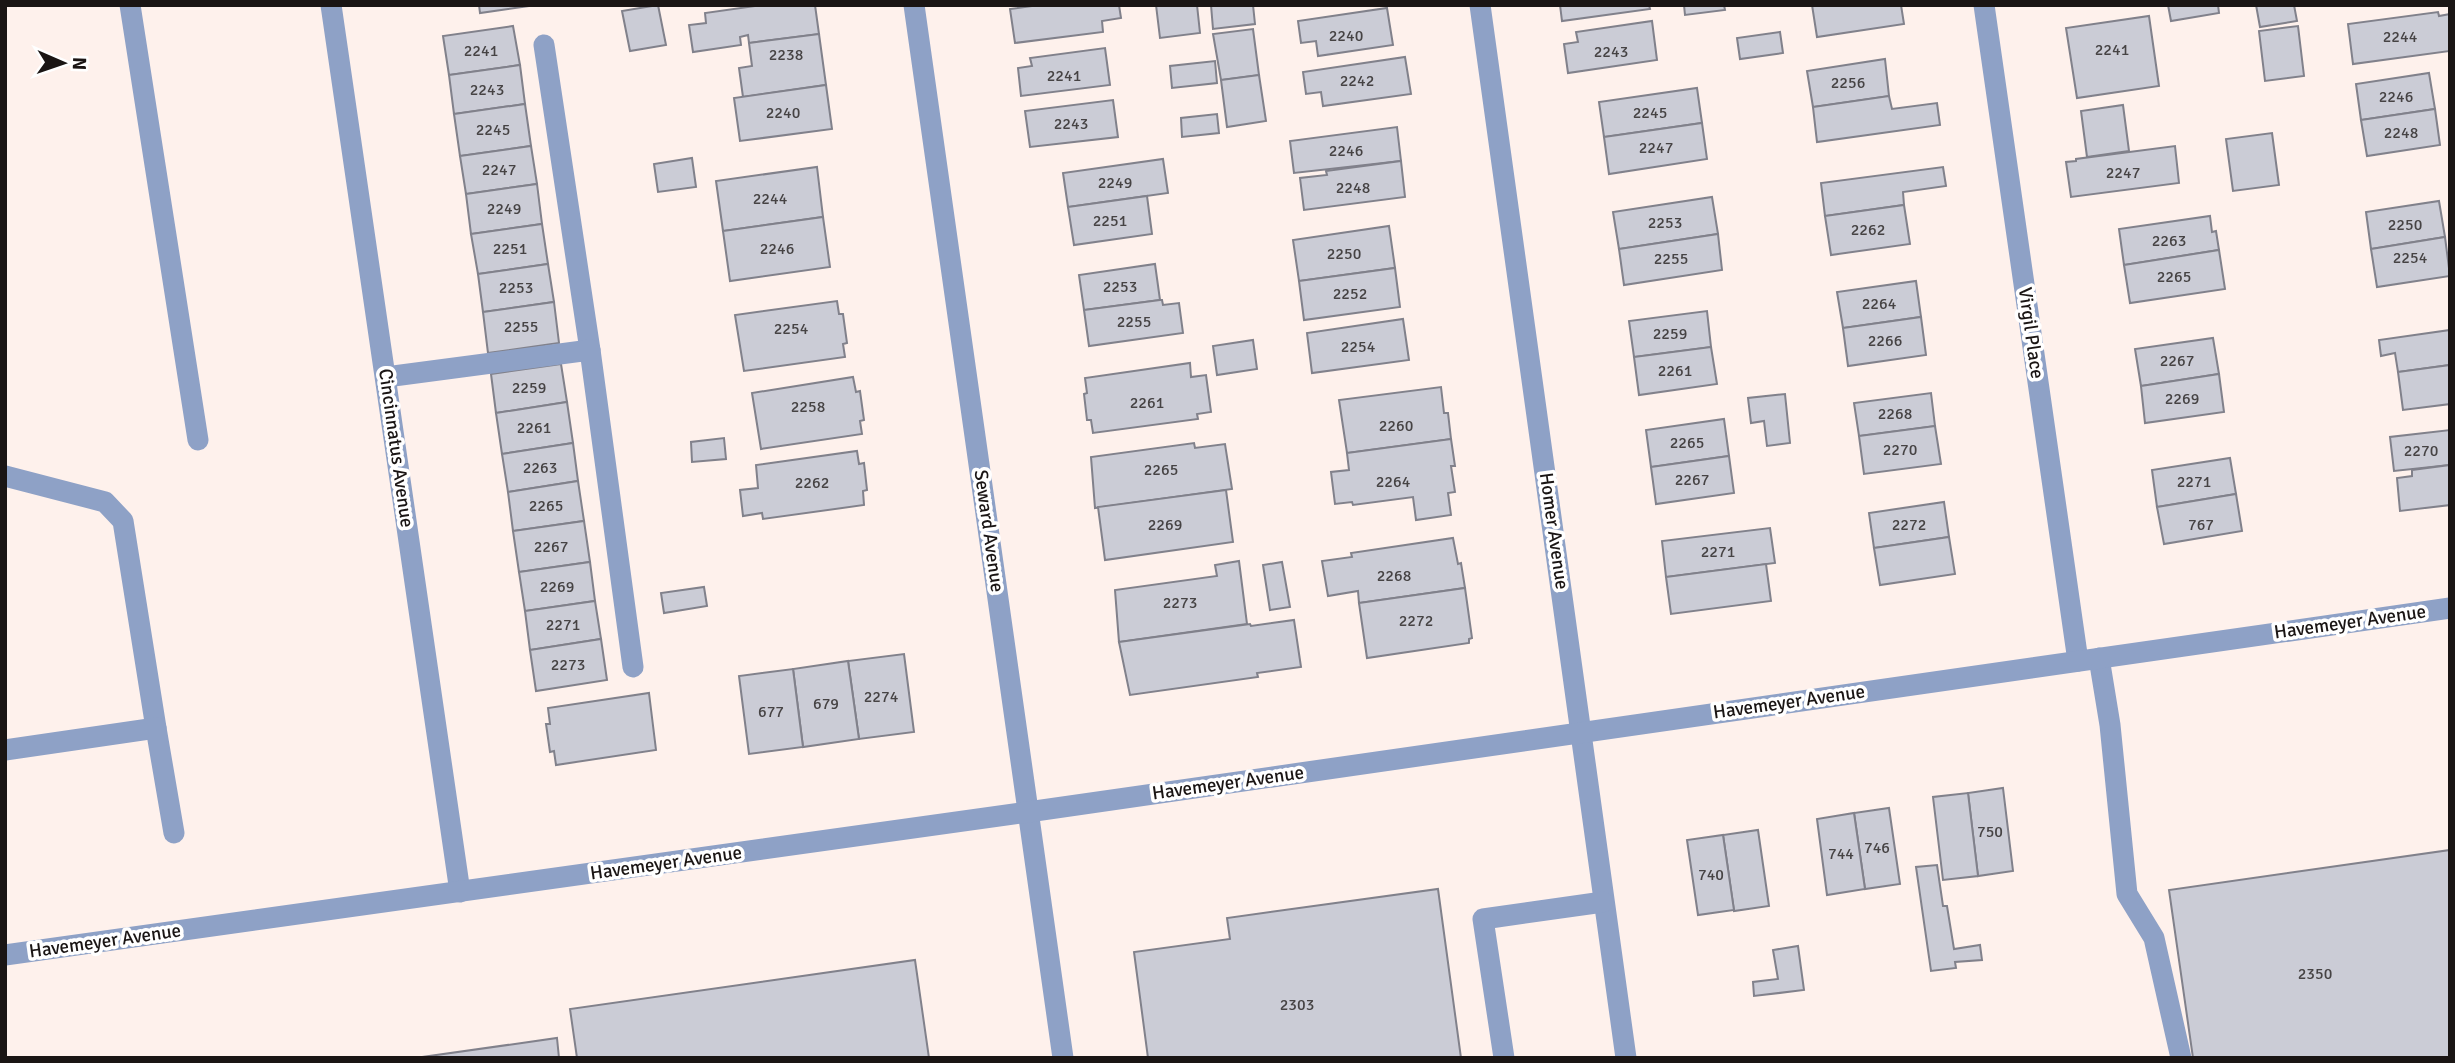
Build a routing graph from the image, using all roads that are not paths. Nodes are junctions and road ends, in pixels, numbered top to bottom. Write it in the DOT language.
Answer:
graph roads {
  1 [pos="130,5"];
  2 [pos="331,5"];
  3 [pos="915,5"];
  4 [pos="1480,5"];
  5 [pos="1984,5"];
  6 [pos="544,45"];
  7 [pos="590,350"];
  8 [pos="386,377"];
  9 [pos="198,440"];
  10 [pos="5,476"];
  11 [pos="2450,608"];
  12 [pos="2099,658"];
  13 [pos="2078,661"];
  14 [pos="633,667"];
  15 [pos="156,728"];
  16 [pos="1582,731"];
  17 [pos="5,750"];
  18 [pos="1028,812"];
  19 [pos="174,833"];
  20 [pos="460,892"];
  21 [pos="1603,902"];
  22 [pos="5,955"];
  23 [pos="1063,1058"];
  24 [pos="1504,1058"];
  25 [pos="1626,1058"];
  26 [pos="2181,1058"];
  1 -- 9 [label="street"];
  2 -- 8 [label="street, Cincinnatus Avenue"];
  3 -- 18 [label="street, Seward Avenue"];
  4 -- 16 [label="street, Homer Avenue"];
  5 -- 13 [label="street, Virgil Place"];
  6 -- 7 [label="street"];
  7 -- 8 [label="street"];
  7 -- 14 [label="street"];
  8 -- 20 [label="street, Cincinnatus Avenue"];
  10 -- 15 [label="street"];
  11 -- 12 [label="street, Havemeyer Avenue"];
  12 -- 13 [label="street, Havemeyer Avenue"];
  12 -- 26 [label="street"];
  13 -- 16 [label="street, Havemeyer Avenue"];
  15 -- 17 [label="street"];
  15 -- 19 [label="street"];
  16 -- 18 [label="street, Havemeyer Avenue"];
  16 -- 21 [label="street, Homer Avenue"];
  18 -- 20 [label="street, Havemeyer Avenue"];
  18 -- 23 [label="street, Seward Avenue"];
  20 -- 22 [label="street, Havemeyer Avenue"];
  21 -- 24 [label="street"];
  21 -- 25 [label="street, Homer Avenue"];
}
